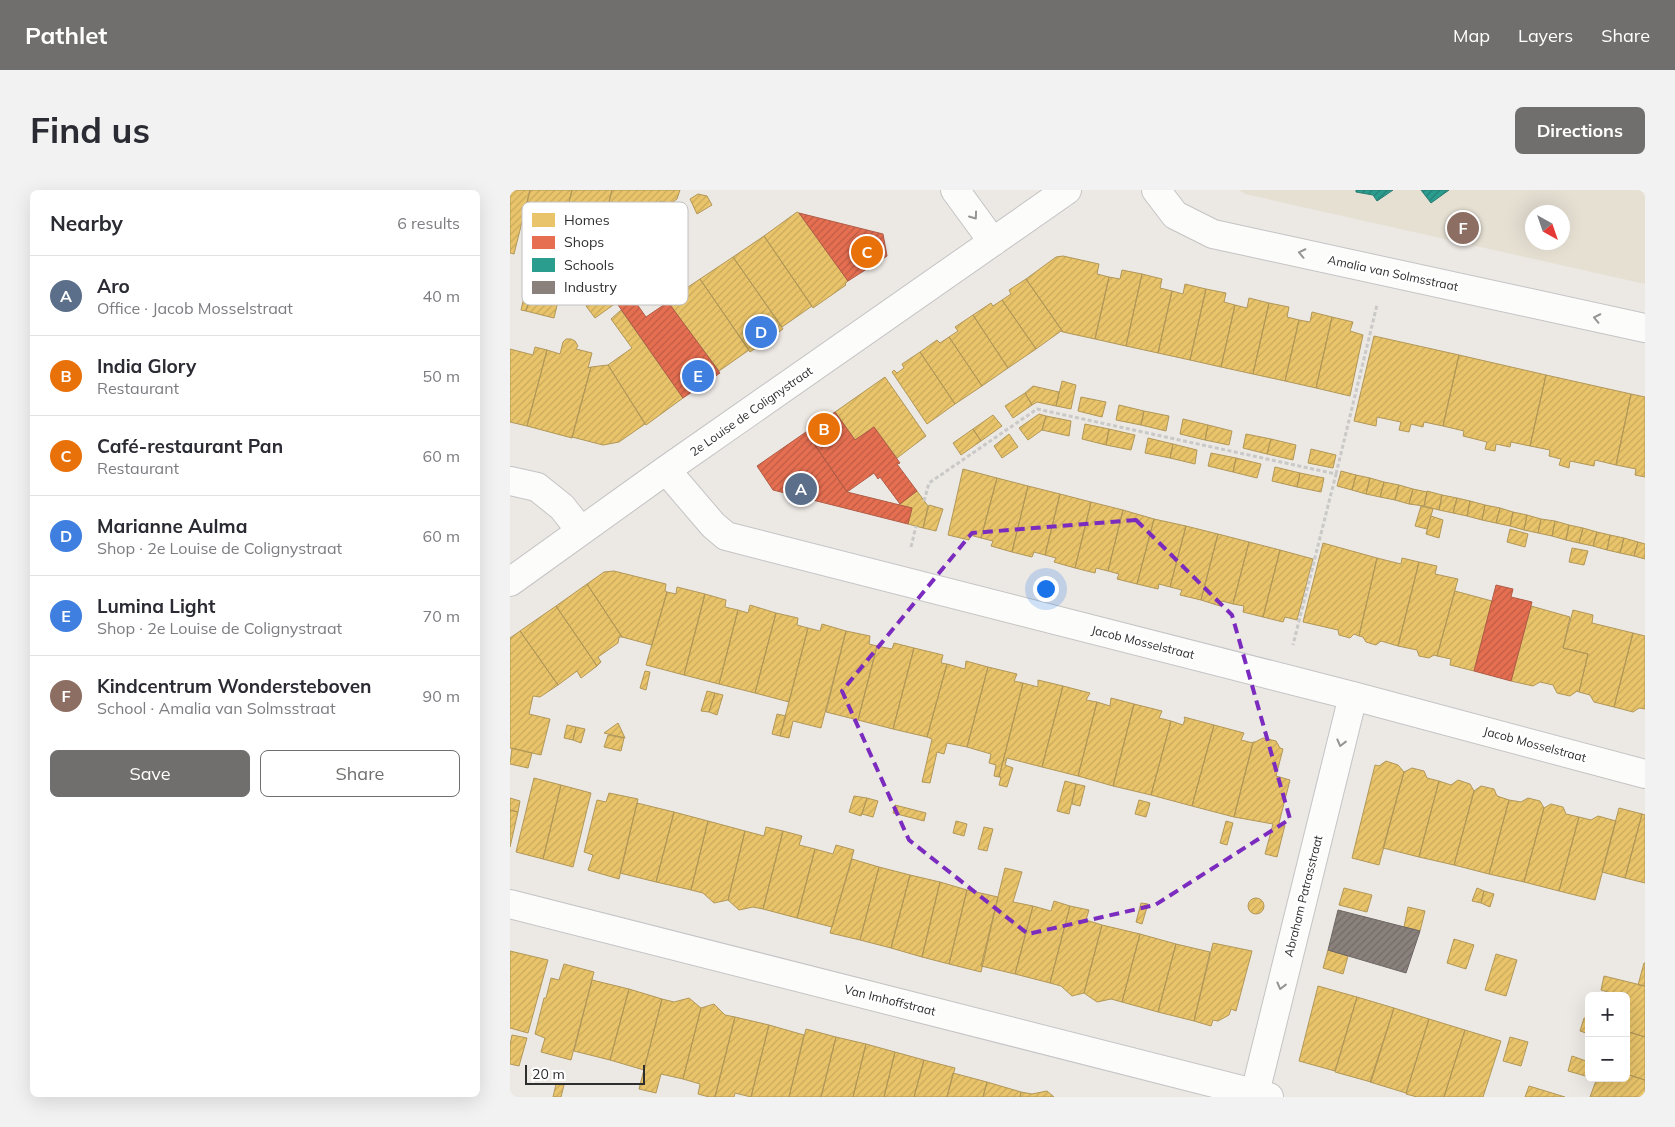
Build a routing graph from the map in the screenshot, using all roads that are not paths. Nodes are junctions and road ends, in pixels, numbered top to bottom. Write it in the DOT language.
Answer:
graph roads {
  1 [pos="955,190"];
  2 [pos="1067,190"];
  3 [pos="1156,190"];
  4 [pos="993,242"];
  5 [pos="1645,328"];
  6 [pos="666,470"];
  7 [pos="510,481"];
  8 [pos="581,531"];
  9 [pos="510,582"];
  10 [pos="1352,696"];
  11 [pos="1645,774"];
  12 [pos="510,904"];
  13 [pos="1259,1096"];
  1 -- 4 [label="street, one-way"];
  2 -- 4 [label="street, 2e Louise de Colignystraat"];
  5 -- 3 [label="street, Amalia van Solmsstraat, one-way"];
  4 -- 6 [label="street, 2e Louise de Colignystraat"];
  6 -- 8 [label="street, 2e Louise de Colignystraat"];
  6 -- 10 [label="street, Jacob Mosselstraat"];
  7 -- 8 [label="street"];
  8 -- 9 [label="street, 2e Louise de Colignystraat"];
  10 -- 11 [label="street, Jacob Mosselstraat"];
  10 -- 13 [label="street, Abraham Patrasstraat, one-way"];
  12 -- 13 [label="street, Van Imhoffstraat"];
}
